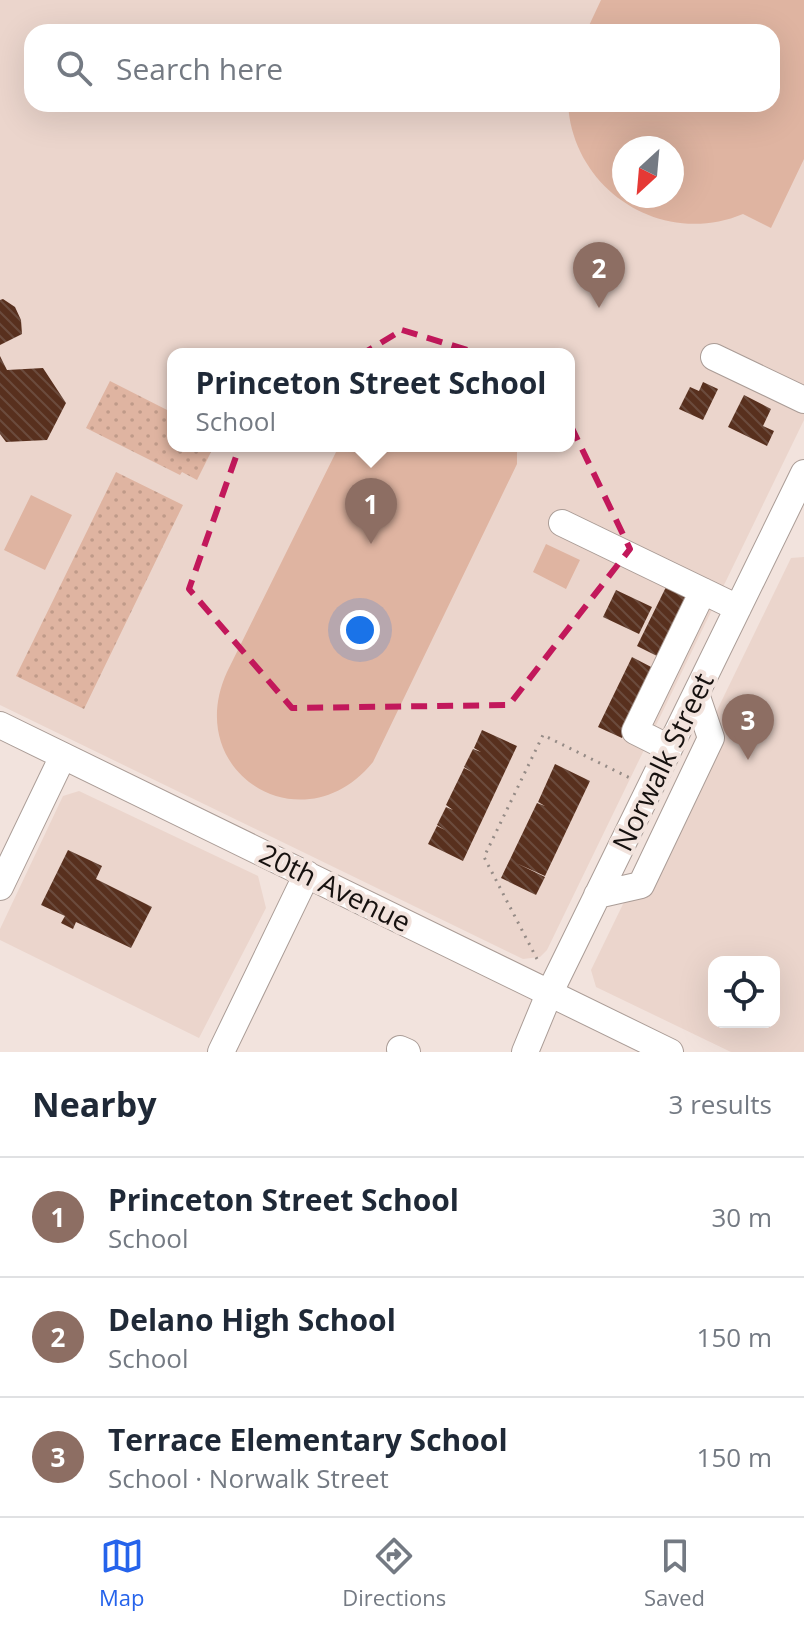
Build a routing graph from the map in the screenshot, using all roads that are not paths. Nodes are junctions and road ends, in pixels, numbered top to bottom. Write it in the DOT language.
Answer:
graph roads {
  1 [pos="714,357"];
  2 [pos="804,400"];
  3 [pos="801,493"];
  4 [pos="562,523"];
  5 [pos="703,591"];
  6 [pos="738,608"];
  7 [pos="696,694"];
  8 [pos="0,725"];
  9 [pos="669,748"];
  10 [pos="63,756"];
  11 [pos="307,874"];
  12 [pos="0,887"];
  13 [pos="597,895"];
  14 [pos="549,994"];
  15 [pos="221,1052"];
  16 [pos="525,1052"];
  17 [pos="670,1052"];
  1 -- 2 [label="street"];
  3 -- 6 [label="street, Norwalk Street"];
  4 -- 5 [label="street"];
  5 -- 6 [label="street"];
  5 -- 9 [label="street"];
  6 -- 7 [label="street, Norwalk Street"];
  7 -- 9 [label="street, Norwalk Street"];
  7 -- 13 [label="street"];
  8 -- 10 [label="street, 20th Avenue"];
  9 -- 13 [label="street, Norwalk Street"];
  10 -- 11 [label="street, 20th Avenue"];
  10 -- 12 [label="street"];
  11 -- 14 [label="street, 20th Avenue"];
  11 -- 15 [label="street"];
  13 -- 14 [label="street, Norwalk Street"];
  14 -- 16 [label="street, Norwalk Street"];
  14 -- 17 [label="street, 20th Avenue"];
}
